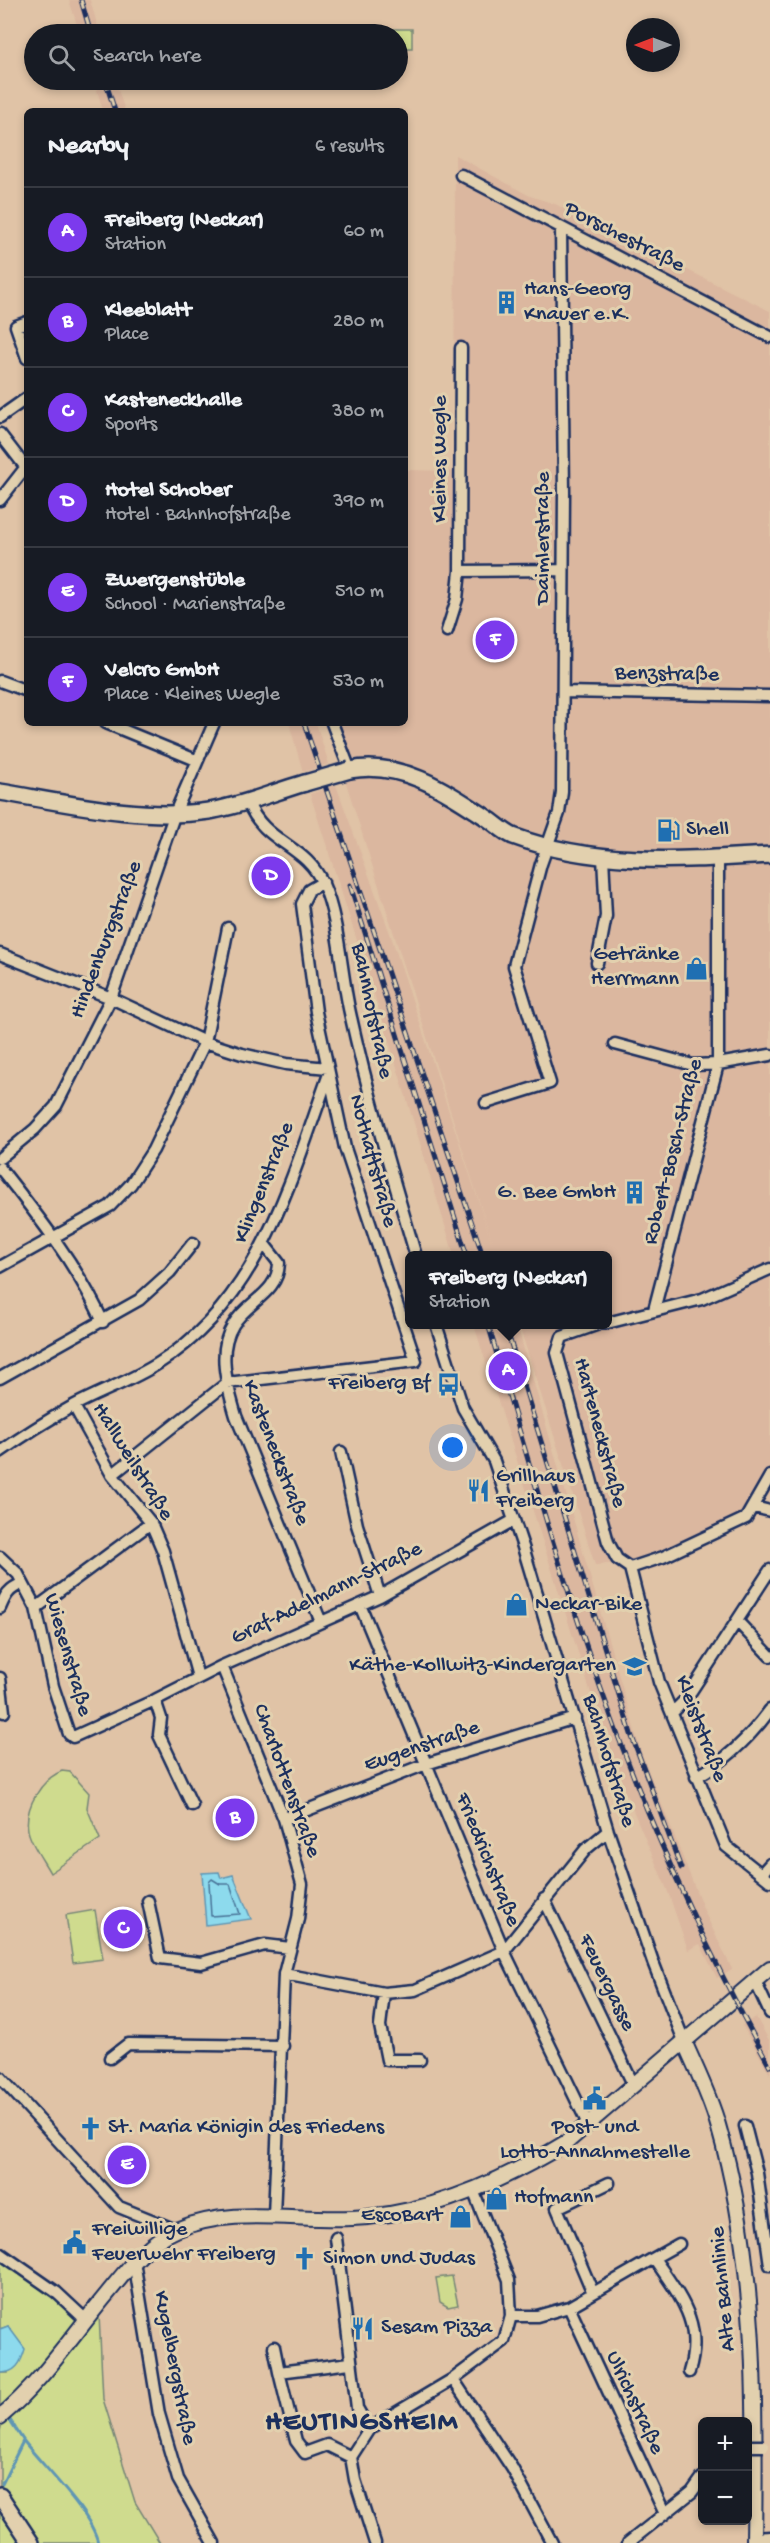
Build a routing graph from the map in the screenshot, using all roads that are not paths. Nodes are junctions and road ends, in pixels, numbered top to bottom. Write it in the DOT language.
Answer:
graph roads {
  1 [pos="461,175"];
  2 [pos="561,228"];
  3 [pos="24,323"];
  4 [pos="770,337"];
  5 [pos="24,348"];
  6 [pos="461,348"];
  7 [pos="24,400"];
  8 [pos="0,417"];
  9 [pos="0,434"];
  10 [pos="24,465"];
  11 [pos="24,470"];
  12 [pos="0,500"];
  13 [pos="562,570"];
  14 [pos="460,571"];
  15 [pos="447,631"];
  16 [pos="0,681"];
  17 [pos="24,690"];
  18 [pos="564,692"];
  19 [pos="770,696"];
  20 [pos="113,726"];
  21 [pos="213,726"];
  22 [pos="333,726"];
  23 [pos="196,760"];
  24 [pos="350,770"];
  25 [pos="0,792"];
  26 [pos="248,802"];
  27 [pos="175,813"];
  28 [pos="549,846"];
  29 [pos="770,855"];
  30 [pos="603,857"];
  31 [pos="718,858"];
  32 [pos="323,882"];
  33 [pos="228,928"];
  34 [pos="1,959"];
  35 [pos="597,963"];
  36 [pos="111,998"];
  37 [pos="205,1042"];
  38 [pos="615,1044"];
  39 [pos="770,1055"];
  40 [pos="718,1064"];
  41 [pos="328,1071"];
  42 [pos="486,1103"];
  43 [pos="0,1158"];
  44 [pos="0,1168"];
  45 [pos="55,1237"];
  46 [pos="193,1243"];
  47 [pos="264,1245"];
  48 [pos="415,1251"];
  49 [pos="0,1267"];
  50 [pos="770,1269"];
  51 [pos="654,1310"];
  52 [pos="103,1322"];
  53 [pos="612,1322"];
  54 [pos="405,1328"];
  55 [pos="405,1329"];
  56 [pos="438,1329"];
  57 [pos="585,1329"];
  58 [pos="0,1378"];
  59 [pos="227,1383"];
  60 [pos="74,1406"];
  61 [pos="0,1452"];
  62 [pos="341,1452"];
  63 [pos="112,1475"];
  64 [pos="770,1476"];
  65 [pos="754,1507"];
  66 [pos="770,1511"];
  67 [pos="514,1520"];
  68 [pos="151,1523"];
  69 [pos="0,1557"];
  70 [pos="630,1568"];
  71 [pos="770,1570"];
  72 [pos="22,1584"];
  73 [pos="380,1596"];
  74 [pos="360,1605"];
  75 [pos="0,1608"];
  76 [pos="36,1608"];
  77 [pos="737,1621"];
  78 [pos="321,1622"];
  79 [pos="770,1656"];
  80 [pos="222,1666"];
  81 [pos="198,1677"];
  82 [pos="0,1678"];
  83 [pos="155,1700"];
  84 [pos="770,1710"];
  85 [pos="4,1712"];
  86 [pos="672,1713"];
  87 [pos="575,1719"];
  88 [pos="73,1737"];
  89 [pos="426,1764"];
  90 [pos="696,1777"];
  91 [pos="192,1805"];
  92 [pos="284,1819"];
  93 [pos="608,1831"];
  94 [pos="770,1864"];
  95 [pos="766,1877"];
  96 [pos="544,1899"];
  97 [pos="148,1901"];
  98 [pos="290,1948"];
  99 [pos="504,1952"];
  100 [pos="770,1968"];
  101 [pos="284,1974"];
  102 [pos="755,1981"];
  103 [pos="384,1993"];
  104 [pos="770,2013"];
  105 [pos="684,2041"];
  106 [pos="283,2046"];
  107 [pos="110,2058"];
  108 [pos="420,2060"];
  109 [pos="0,2077"];
  110 [pos="633,2084"];
  111 [pos="588,2124"];
  112 [pos="745,2126"];
  113 [pos="609,2183"];
  114 [pos="473,2190"];
  115 [pos="274,2216"];
  116 [pos="176,2230"];
  117 [pos="336,2238"];
  118 [pos="679,2244"];
  119 [pos="769,2250"];
  120 [pos="0,2253"];
  121 [pos="654,2258"];
  122 [pos="134,2261"];
  123 [pos="770,2265"];
  124 [pos="593,2293"];
  125 [pos="569,2307"];
  126 [pos="511,2316"];
  127 [pos="86,2320"];
  128 [pos="274,2347"];
  129 [pos="350,2363"];
  130 [pos="279,2372"];
  131 [pos="689,2372"];
  132 [pos="453,2379"];
  133 [pos="3,2416"];
  134 [pos="369,2429"];
  135 [pos="752,2446"];
  136 [pos="767,2447"];
  137 [pos="351,2457"];
  138 [pos="698,2484"];
  139 [pos="0,2496"];
  140 [pos="665,2514"];
  141 [pos="770,2537"];
  142 [pos="754,2540"];
  143 [pos="31,2543"];
  144 [pos="214,2543"];
  145 [pos="375,2543"];
  146 [pos="552,2543"];
  147 [pos="628,2543"];
  1 -- 2 [label="street, Porschestraße"];
  2 -- 4 [label="street, Porschestraße"];
  2 -- 13 [label="street, Daimlerstraße"];
  3 -- 5 [label="street"];
  6 -- 14 [label="street, Kleines Wegle"];
  7 -- 8 [label="street"];
  9 -- 10 [label="street"];
  11 -- 12 [label="street"];
  13 -- 14 [label="street"];
  13 -- 18 [label="street, Daimlerstraße"];
  14 -- 15 [label="street, Kleines Wegle"];
  16 -- 17 [label="street"];
  18 -- 19 [label="street, Benzstraße"];
  18 -- 28 [label="street, Daimlerstraße"];
  20 -- 23 [label="street"];
  21 -- 23 [label="street, Hindenburgstraße"];
  22 -- 24 [label="street"];
  23 -- 27 [label="street, Hindenburgstraße"];
  24 -- 26 [label="main road, bridge"];
  24 -- 28 [label="main road"];
  25 -- 27 [label="main road"];
  26 -- 27 [label="main road"];
  26 -- 32 [label="street, Bahnhofstraße"];
  27 -- 36 [label="street, Hindenburgstraße"];
  28 -- 30 [label="main road"];
  28 -- 42 [label="street, Daimlerstraße"];
  29 -- 31 [label="main road"];
  30 -- 31 [label="main road"];
  30 -- 35 [label="street"];
  31 -- 40 [label="street, Robert-Bosch-Straße"];
  32 -- 41 [label="street"];
  32 -- 48 [label="street, Bahnhofstraße"];
  33 -- 37 [label="street"];
  34 -- 36 [label="street"];
  36 -- 37 [label="street"];
  36 -- 43 [label="street, Hindenburgstraße"];
  37 -- 41 [label="street"];
  37 -- 45 [label="street"];
  38 -- 40 [label="street"];
  39 -- 40 [label="street"];
  40 -- 51 [label="street, Robert-Bosch-Straße"];
  41 -- 47 [label="street, Klingenstraße"];
  41 -- 54 [label="street, Nothaftstraße"];
  44 -- 45 [label="street"];
  45 -- 49 [label="street"];
  45 -- 52 [label="street"];
  46 -- 52 [label="street"];
  47 -- 59 [label="street, Kasteneckstraße"];
  47 -- 60 [label="street, Klingenstraße"];
  50 -- 51 [label="street"];
  51 -- 53 [label="street"];
  52 -- 58 [label="street"];
  55 -- 59 [label="street, Nothaftstraße"];
  56 -- 67 [label="street, Bahnhofstraße"];
  57 -- 70 [label="street, Harteneckstraße"];
  59 -- 63 [label="street"];
  59 -- 78 [label="street, Kasteneckstraße"];
  60 -- 61 [label="street, Klingenstraße"];
  60 -- 63 [label="street, Hallweilstraße"];
  62 -- 73 [label="street"];
  63 -- 68 [label="street, Hallweilstraße"];
  64 -- 65 [label="street"];
  65 -- 66 [label="street"];
  65 -- 70 [label="street"];
  67 -- 73 [label="street, Graf-Adelmann-Straße"];
  67 -- 87 [label="street, Bahnhofstraße"];
  68 -- 76 [label="street"];
  68 -- 81 [label="street, Hallweilstraße"];
  69 -- 72 [label="street, Wiesenstraße"];
  70 -- 86 [label="street, Kleiststraße"];
  71 -- 77 [label="street"];
  72 -- 75 [label="street"];
  72 -- 76 [label="street, Wiesenstraße"];
  73 -- 74 [label="street, Graf-Adelmann-Straße"];
  74 -- 78 [label="street, Graf-Adelmann-Straße"];
  74 -- 89 [label="street, Friedrichstraße"];
  76 -- 88 [label="street, Wiesenstraße"];
  77 -- 79 [label="street"];
  77 -- 86 [label="street"];
  78 -- 80 [label="street, Graf-Adelmann-Straße"];
  80 -- 81 [label="street, Graf-Adelmann-Straße"];
  80 -- 92 [label="street, Charlottenstraße"];
  81 -- 83 [label="street, Graf-Adelmann-Straße"];
  82 -- 85 [label="street"];
  83 -- 88 [label="street, Graf-Adelmann-Straße"];
  83 -- 91 [label="street"];
  84 -- 90 [label="street"];
  86 -- 90 [label="street, Kleiststraße"];
  87 -- 89 [label="street, Eugenstraße"];
  87 -- 93 [label="street, Bahnhofstraße"];
  89 -- 92 [label="street, Eugenstraße"];
  89 -- 99 [label="street, Friedrichstraße"];
  90 -- 95 [label="street, Kleiststraße"];
  92 -- 98 [label="street, Charlottenstraße"];
  93 -- 96 [label="street"];
  93 -- 105 [label="street, Bahnhofstraße"];
  94 -- 95 [label="street"];
  96 -- 99 [label="street"];
  96 -- 110 [label="street, Feuergasse"];
  97 -- 98 [label="street"];
  98 -- 101 [label="street, Charlottenstraße"];
  99 -- 103 [label="street"];
  99 -- 111 [label="street, Friedrichstraße"];
  100 -- 102 [label="street"];
  101 -- 103 [label="street"];
  101 -- 106 [label="street, Charlottenstraße"];
  102 -- 104 [label="street"];
  102 -- 105 [label="street"];
  103 -- 108 [label="street"];
  105 -- 110 [label="street"];
  105 -- 142 [label="street, Alte Bahnlinie"];
  106 -- 107 [label="street"];
  106 -- 115 [label="street, Charlottenstraße"];
  109 -- 116 [label="street"];
  110 -- 111 [label="street"];
  111 -- 114 [label="street"];
  112 -- 119 [label="street"];
  113 -- 124 [label="street"];
  114 -- 115 [label="street"];
  114 -- 126 [label="street"];
  115 -- 116 [label="street"];
  116 -- 122 [label="street"];
  117 -- 129 [label="street"];
  118 -- 121 [label="street"];
  119 -- 123 [label="street"];
  120 -- 127 [label="street"];
  121 -- 124 [label="street"];
  121 -- 131 [label="street"];
  122 -- 127 [label="street"];
  122 -- 144 [label="street, Kugelbergstraße"];
  124 -- 125 [label="street"];
  125 -- 126 [label="street"];
  125 -- 140 [label="street, Ulrichstraße"];
  126 -- 132 [label="street"];
  127 -- 133 [label="street"];
  128 -- 130 [label="street"];
  129 -- 130 [label="street"];
  129 -- 134 [label="street"];
  130 -- 137 [label="street"];
  132 -- 134 [label="street"];
  132 -- 146 [label="street"];
  134 -- 137 [label="street"];
  135 -- 136 [label="street, bridge"];
  137 -- 145 [label="street"];
  138 -- 140 [label="street"];
  139 -- 143 [label="main road"];
  140 -- 147 [label="street"];
  141 -- 142 [label="street"];
}
